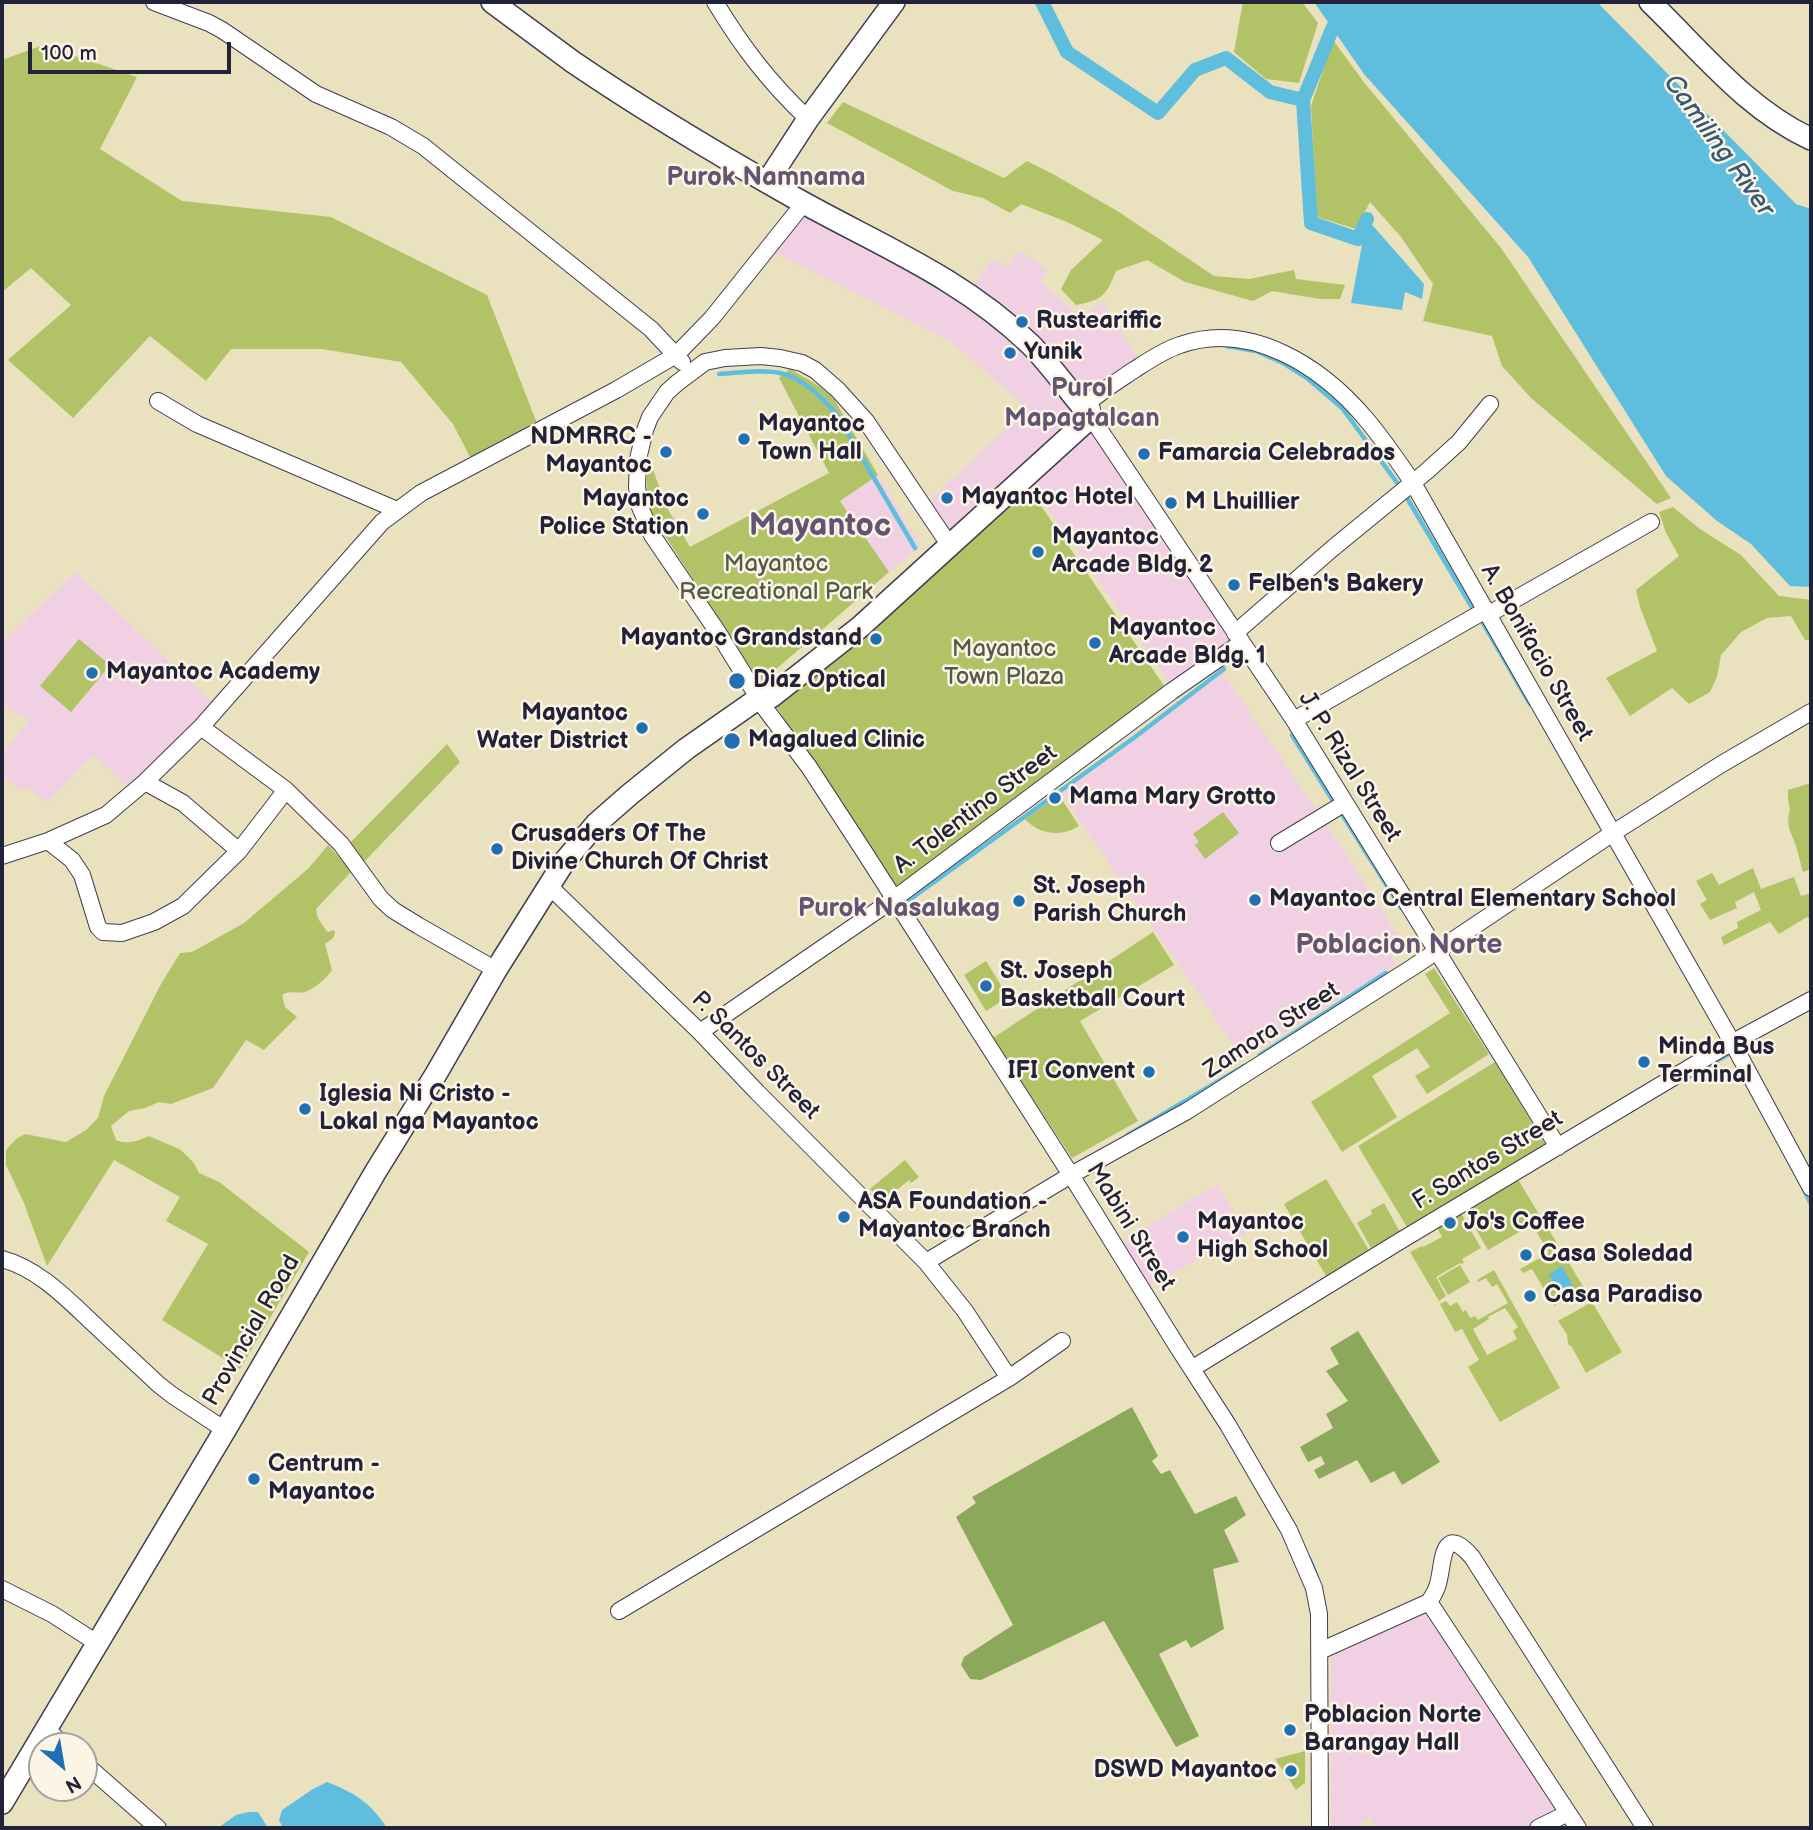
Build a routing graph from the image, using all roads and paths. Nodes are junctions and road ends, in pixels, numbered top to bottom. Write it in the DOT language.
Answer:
graph roads {
  1 [pos="154,2"];
  2 [pos="492,2"];
  3 [pos="715,2"];
  4 [pos="894,2"];
  5 [pos="1650,2"];
  6 [pos="808,119"];
  7 [pos="1811,139"];
  8 [pos="767,182"];
  9 [pos="804,203"];
  10 [pos="676,355"];
  11 [pos="689,373"];
  12 [pos="158,401"];
  13 [pos="1490,404"];
  14 [pos="1089,407"];
  15 [pos="1413,483"];
  16 [pos="397,510"];
  17 [pos="1651,522"];
  18 [pos="947,541"];
  19 [pos="1487,612"];
  20 [pos="1238,638"];
  21 [pos="759,698"];
  22 [pos="1811,712"];
  23 [pos="1294,720"];
  24 [pos="201,727"];
  25 [pos="145,782"];
  26 [pos="286,790"];
  27 [pos="1345,803"];
  28 [pos="1613,834"];
  29 [pos="48,841"];
  30 [pos="1279,843"];
  31 [pos="239,851"];
  32 [pos="2,856"];
  33 [pos="548,885"];
  34 [pos="894,899"];
  35 [pos="1437,951"];
  36 [pos="496,970"];
  37 [pos="1811,1000"];
  38 [pos="700,1032"];
  39 [pos="1732,1042"];
  40 [pos="1558,1147"];
  41 [pos="1071,1175"];
  42 [pos="1811,1188"];
  43 [pos="2,1259"];
  44 [pos="926,1262"];
  45 [pos="1062,1341"];
  46 [pos="1193,1368"];
  47 [pos="1009,1378"];
  48 [pos="225,1430"];
  49 [pos="2,1589"];
  50 [pos="1429,1602"];
  51 [pos="620,1611"];
  52 [pos="97,1643"];
  53 [pos="1320,1651"];
  54 [pos="46,1729"];
  55 [pos="49,1732"];
  56 [pos="98,1775"];
  57 [pos="2,1803"];
  58 [pos="1568,1814"];
  59 [pos="158,1828"];
  60 [pos="1320,1828"];
  61 [pos="1538,1828"];
  62 [pos="1578,1828"];
  63 [pos="1644,1828"];
  1 -- 10 [label="street"];
  2 -- 8 [label="main road"];
  3 -- 6 [label="street"];
  4 -- 6 [label="main road"];
  5 -- 7 [label="main road"];
  6 -- 8 [label="main road"];
  8 -- 9 [label="main road"];
  9 -- 10 [label="street"];
  9 -- 14 [label="main road"];
  10 -- 11 [label="street"];
  10 -- 16 [label="street"];
  11 -- 18 [label="street, Mabini Street"];
  11 -- 21 [label="street, Mabini Street"];
  12 -- 16 [label="street"];
  13 -- 15 [label="street, A. Tolentino Street"];
  14 -- 15 [label="street, A. Bonifacio Street"];
  14 -- 18 [label="main road, Provincial Road"];
  14 -- 20 [label="street, J. P. Rizal Street"];
  15 -- 19 [label="street, A. Bonifacio Street"];
  15 -- 20 [label="street, A. Tolentino Street"];
  16 -- 24 [label="street"];
  17 -- 19 [label="street"];
  18 -- 21 [label="main road, Provincial Road"];
  19 -- 23 [label="street"];
  19 -- 28 [label="street, A. Bonifacio Street"];
  20 -- 23 [label="street, J. P. Rizal Street"];
  20 -- 34 [label="street, A. Tolentino Street"];
  21 -- 33 [label="main road, Provincial Road"];
  21 -- 34 [label="street, Mabini Street"];
  22 -- 28 [label="street, Zamora Street"];
  23 -- 27 [label="street, J. P. Rizal Street"];
  24 -- 25 [label="street"];
  24 -- 26 [label="street"];
  25 -- 29 [label="street"];
  25 -- 31 [label="street"];
  26 -- 31 [label="street"];
  26 -- 36 [label="street"];
  27 -- 30 [label="street"];
  27 -- 35 [label="street, J. P. Rizal Street"];
  28 -- 35 [label="street, Zamora Street"];
  28 -- 39 [label="street, A. Bonifacio Street"];
  29 -- 31 [label="street"];
  29 -- 32 [label="street"];
  33 -- 36 [label="main road, Provincial Road"];
  33 -- 38 [label="street, P. Santos Street"];
  34 -- 38 [label="street, A. Tolentino Street"];
  34 -- 41 [label="street, Mabini Street"];
  35 -- 40 [label="street, J. P. Rizal Street"];
  35 -- 41 [label="street, Zamora Street"];
  36 -- 48 [label="main road, Provincial Road"];
  37 -- 39 [label="street, F. Santos Street"];
  38 -- 44 [label="street, P. Santos Street"];
  39 -- 40 [label="street, F. Santos Street"];
  39 -- 42 [label="street, A. Bonifacio Street"];
  40 -- 46 [label="street, F. Santos Street"];
  41 -- 44 [label="street, Zamora Street"];
  41 -- 46 [label="street, Mabini Street"];
  43 -- 48 [label="street"];
  44 -- 47 [label="street, P. Santos Street"];
  45 -- 47 [label="street"];
  46 -- 53 [label="street, Mabini Street"];
  47 -- 51 [label="street"];
  48 -- 52 [label="main road, Provincial Road"];
  49 -- 52 [label="street"];
  50 -- 53 [label="street"];
  50 -- 58 [label="street"];
  50 -- 63 [label="street"];
  52 -- 54 [label="main road, Provincial Road"];
  53 -- 60 [label="street, Mabini Street"];
  54 -- 55 [label="street"];
  54 -- 57 [label="main road, Provincial Road"];
  56 -- 59 [label="street"];
  58 -- 61 [label="street"];
  58 -- 62 [label="street"];
}
